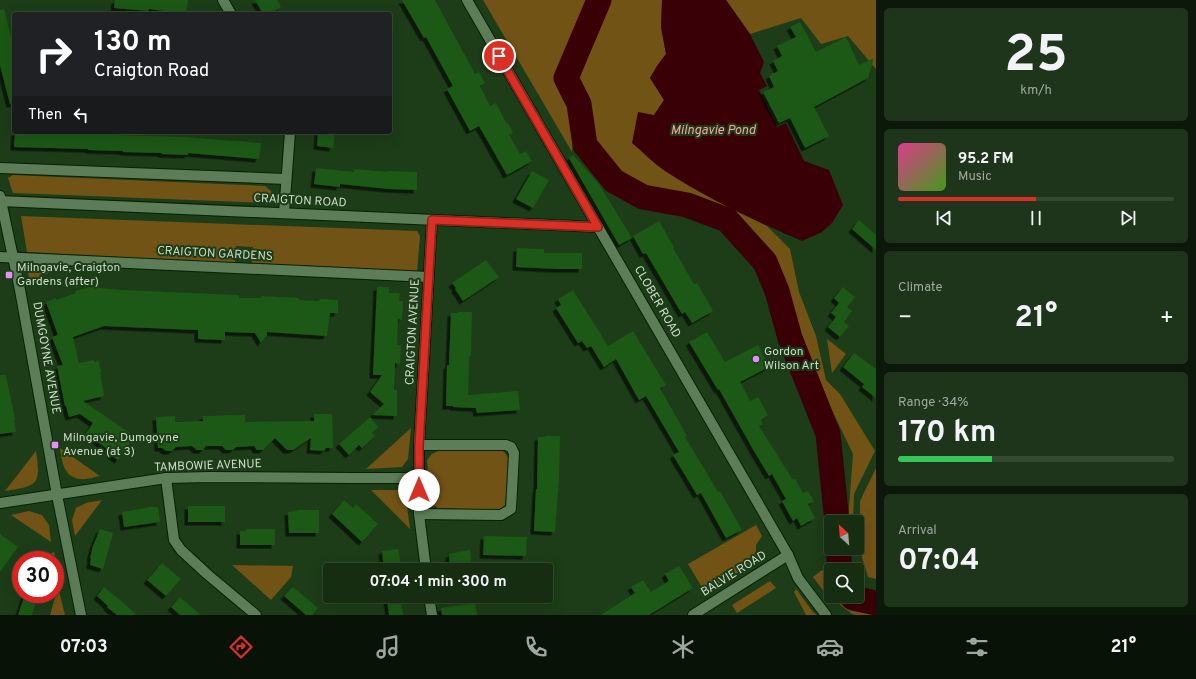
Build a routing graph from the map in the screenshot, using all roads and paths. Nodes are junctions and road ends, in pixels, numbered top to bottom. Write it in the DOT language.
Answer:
graph roads {
  1 [pos="223,0"];
  2 [pos="467,0"];
  3 [pos="229,12"];
  4 [pos="290,134"];
  5 [pos="0,168"];
  6 [pos="286,179"];
  7 [pos="0,199"];
  8 [pos="284,213"];
  9 [pos="432,220"];
  10 [pos="598,227"];
  11 [pos="0,257"];
  12 [pos="13,257"];
  13 [pos="429,277"];
  14 [pos="419,445"];
  15 [pos="166,478"];
  16 [pos="419,478"];
  17 [pos="57,495"];
  18 [pos="0,503"];
  19 [pos="419,514"];
  20 [pos="788,555"];
  21 [pos="425,563"];
  22 [pos="430,603"];
  23 [pos="81,615"];
  24 [pos="256,615"];
  25 [pos="432,615"];
  26 [pos="693,615"];
  27 [pos="826,615"];
  1 -- 3 [label="street"];
  2 -- 10 [label="street, CLOBER ROAD"];
  4 -- 6 [label="street"];
  5 -- 6 [label="street, CRAIGTON ROAD"];
  6 -- 8 [label="street"];
  7 -- 8 [label="street, CRAIGTON ROAD"];
  7 -- 12 [label="street, DUMGOYNE AVENUE"];
  8 -- 9 [label="street, CRAIGTON ROAD"];
  9 -- 10 [label="street, CRAIGTON ROAD"];
  9 -- 13 [label="street, CRAIGTON AVENUE"];
  10 -- 20 [label="street, CLOBER ROAD"];
  11 -- 12 [label="street, CRAIGTON GARDENS"];
  12 -- 13 [label="street, CRAIGTON GARDENS"];
  12 -- 17 [label="street, DUMGOYNE AVENUE"];
  13 -- 14 [label="street, CRAIGTON AVENUE"];
  14 -- 16 [label="street, CRAIGTON AVENUE"];
  14 -- 19 [label="street"];
  15 -- 16 [label="street, TAMBOWIE AVENUE"];
  15 -- 17 [label="street, TAMBOWIE AVENUE"];
  15 -- 24 [label="street"];
  16 -- 19 [label="street, CRAIGTON AVENUE"];
  17 -- 18 [label="street, TAMBOWIE AVENUE"];
  17 -- 23 [label="street, DUMGOYNE AVENUE"];
  19 -- 21 [label="street, CRAIGTON AVENUE"];
  20 -- 26 [label="street, BALVIE ROAD"];
  20 -- 27 [label="street, CLOBER ROAD"];
  22 -- 25 [label="street"];
}
